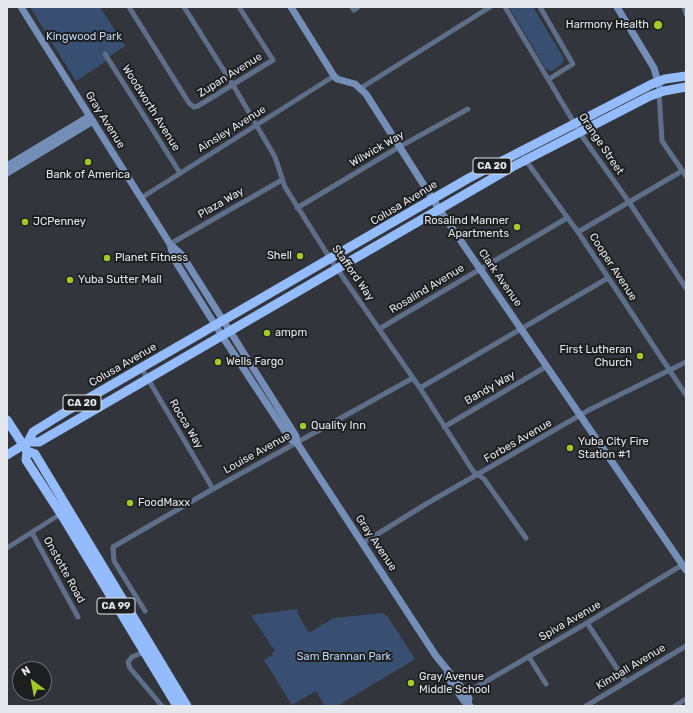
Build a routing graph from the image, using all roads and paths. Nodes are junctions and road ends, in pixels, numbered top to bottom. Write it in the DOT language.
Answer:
graph roads {
  1 [pos="21,7"];
  2 [pos="129,7"];
  3 [pos="184,7"];
  4 [pos="239,7"];
  5 [pos="291,7"];
  6 [pos="490,7"];
  7 [pos="505,7"];
  8 [pos="540,7"];
  9 [pos="617,7"];
  10 [pos="684,7"];
  11 [pos="686,14"];
  12 [pos="105,54"];
  13 [pos="334,76"];
  14 [pos="686,76"];
  15 [pos="549,79"];
  16 [pos="658,81"];
  17 [pos="233,85"];
  18 [pos="686,87"];
  19 [pos="361,88"];
  20 [pos="659,92"];
  21 [pos="468,109"];
  22 [pos="91,119"];
  23 [pos="574,123"];
  24 [pos="257,126"];
  25 [pos="579,132"];
  26 [pos="399,147"];
  27 [pos="520,152"];
  28 [pos="525,160"];
  29 [pos="7,166"];
  30 [pos="682,171"];
  31 [pos="7,173"];
  32 [pos="180,173"];
  33 [pos="686,176"];
  34 [pos="282,180"];
  35 [pos="141,198"];
  36 [pos="433,200"];
  37 [pos="630,202"];
  38 [pos="297,208"];
  39 [pos="439,209"];
  40 [pos="567,218"];
  41 [pos="578,232"];
  42 [pos="170,244"];
  43 [pos="331,260"];
  44 [pos="336,268"];
  45 [pos="480,269"];
  46 [pos="608,278"];
  47 [pos="686,288"];
  48 [pos="219,323"];
  49 [pos="379,329"];
  50 [pos="522,329"];
  51 [pos="225,333"];
  52 [pos="686,362"];
  53 [pos="547,366"];
  54 [pos="142,369"];
  55 [pos="669,371"];
  56 [pos="412,378"];
  57 [pos="147,379"];
  58 [pos="420,388"];
  59 [pos="686,395"];
  60 [pos="580,415"];
  61 [pos="7,420"];
  62 [pos="444,427"];
  63 [pos="297,442"];
  64 [pos="26,446"];
  65 [pos="7,455"];
  66 [pos="479,475"];
  67 [pos="213,489"];
  68 [pos="64,512"];
  69 [pos="32,533"];
  70 [pos="526,538"];
  71 [pos="363,543"];
  72 [pos="7,548"];
  73 [pos="684,568"];
  74 [pos="145,611"];
  75 [pos="78,617"];
  76 [pos="587,623"];
  77 [pos="686,646"];
  78 [pos="144,652"];
  79 [pos="436,656"];
  80 [pos="529,657"];
  81 [pos="626,682"];
  82 [pos="546,684"];
  83 [pos="466,693"];
  84 [pos="686,700"];
  85 [pos="469,705"];
  86 [pos="162,706"];
  87 [pos="177,706"];
  88 [pos="187,706"];
  89 [pos="586,706"];
  90 [pos="675,706"];
  1 -- 22 [label="main road, Gray Avenue"];
  2 -- 17 [label="street, Zupan Avenue"];
  3 -- 17 [label="street, Stafford Way"];
  4 -- 17 [label="street, Zupan Avenue"];
  5 -- 13 [label="main road"];
  6 -- 19 [label="street"];
  7 -- 15 [label="street, Orange Street"];
  8 -- 15 [label="street"];
  9 -- 16 [label="main road"];
  10 -- 11 [label="street"];
  12 -- 32 [label="street, Woodworth Avenue"];
  13 -- 19 [label="main road"];
  13 -- 24 [label="street, Ainsley Avenue"];
  14 -- 16 [label="highway, Colusa Avenue / CA 20"];
  15 -- 23 [label="street, Orange Street"];
  16 -- 20 [label="main road"];
  16 -- 23 [label="highway, Colusa Avenue / CA 20"];
  17 -- 24 [label="street, Stafford Way"];
  18 -- 20 [label="highway, Colusa Avenue / CA 20"];
  19 -- 26 [label="main road, Clark Avenue"];
  20 -- 25 [label="highway, Colusa Avenue / CA 20"];
  20 -- 30 [label="street"];
  21 -- 26 [label="street, Wilwick Way"];
  22 -- 29 [label="main road"];
  22 -- 31 [label="main road"];
  22 -- 35 [label="main road, Gray Avenue"];
  23 -- 25 [label="street, Orange Street"];
  23 -- 27 [label="highway, Colusa Avenue / CA 20"];
  24 -- 32 [label="street, Ainsley Avenue"];
  24 -- 34 [label="street, Stafford Way"];
  25 -- 28 [label="highway, Colusa Avenue / CA 20"];
  25 -- 37 [label="street, Orange Street"];
  26 -- 36 [label="main road, Clark Avenue"];
  26 -- 38 [label="street, Wilwick Way"];
  27 -- 28 [label="street, Cooper Avenue"];
  27 -- 36 [label="highway, Colusa Avenue / CA 20"];
  28 -- 39 [label="highway, Colusa Avenue / CA 20"];
  28 -- 40 [label="street, Cooper Avenue"];
  30 -- 33 [label="street"];
  30 -- 37 [label="street"];
  32 -- 35 [label="street, Ainsley Avenue"];
  34 -- 38 [label="street, Stafford Way"];
  34 -- 42 [label="street, Plaza Way"];
  35 -- 42 [label="main road, Gray Avenue"];
  36 -- 39 [label="main road, Clark Avenue"];
  36 -- 43 [label="highway, Colusa Avenue / CA 20"];
  37 -- 41 [label="street"];
  37 -- 47 [label="street, Orange Street"];
  38 -- 43 [label="street, Stafford Way"];
  39 -- 44 [label="highway, Colusa Avenue / CA 20"];
  39 -- 45 [label="main road, Clark Avenue"];
  40 -- 41 [label="street, Cooper Avenue"];
  40 -- 45 [label="street, Rosalind Avenue"];
  41 -- 46 [label="street, Cooper Avenue"];
  42 -- 48 [label="main road, Gray Avenue"];
  43 -- 44 [label="street, Stafford Way"];
  43 -- 48 [label="highway, Colusa Avenue / CA 20"];
  44 -- 49 [label="street, Stafford Way"];
  44 -- 51 [label="highway, Colusa Avenue / CA 20"];
  45 -- 49 [label="street, Rosalind Avenue"];
  45 -- 50 [label="main road, Clark Avenue"];
  46 -- 50 [label="street"];
  46 -- 55 [label="street, Cooper Avenue"];
  48 -- 51 [label="main road, Gray Avenue"];
  48 -- 54 [label="highway, Colusa Avenue / CA 20"];
  49 -- 56 [label="street, Stafford Way"];
  50 -- 53 [label="main road, Clark Avenue"];
  50 -- 58 [label="street"];
  51 -- 57 [label="highway, Colusa Avenue / CA 20"];
  51 -- 63 [label="main road, Gray Avenue"];
  52 -- 55 [label="street, Forbes Avenue"];
  53 -- 60 [label="main road, Clark Avenue"];
  53 -- 62 [label="street, Bandy Way"];
  54 -- 57 [label="street, Rocca Way"];
  54 -- 64 [label="highway, Colusa Avenue / CA 20"];
  55 -- 59 [label="street, Cooper Avenue"];
  55 -- 60 [label="street, Forbes Avenue"];
  56 -- 58 [label="street, Stafford Way"];
  56 -- 63 [label="street, Louise Avenue"];
  57 -- 64 [label="highway, Colusa Avenue / CA 20"];
  57 -- 67 [label="street, Rocca Way"];
  58 -- 62 [label="street, Stafford Way"];
  60 -- 66 [label="street, Forbes Avenue"];
  60 -- 73 [label="main road, Clark Avenue"];
  61 -- 64 [label="highway, CA 99"];
  62 -- 66 [label="street, Stafford Way"];
  63 -- 67 [label="street, Louise Avenue"];
  63 -- 71 [label="main road, Gray Avenue"];
  64 -- 65 [label="highway, CA 20"];
  64 -- 68 [label="highway, CA 99"];
  66 -- 70 [label="street, Stafford Way"];
  66 -- 71 [label="street, Forbes Avenue"];
  67 -- 74 [label="street, Louise Avenue"];
  68 -- 69 [label="street"];
  68 -- 78 [label="highway, CA 99"];
  68 -- 88 [label="highway, CA 99"];
  69 -- 72 [label="street"];
  69 -- 75 [label="street, Onstotte Road"];
  71 -- 79 [label="main road, Gray Avenue"];
  73 -- 76 [label="street, Spiva Avenue"];
  76 -- 80 [label="street, Spiva Avenue"];
  76 -- 81 [label="street"];
  77 -- 81 [label="street, Kimball Avenue"];
  78 -- 86 [label="street"];
  78 -- 87 [label="highway, CA 99"];
  79 -- 83 [label="main road, Gray Avenue"];
  79 -- 85 [label="main road, Gray Avenue"];
  80 -- 82 [label="street"];
  80 -- 83 [label="street, Spiva Avenue"];
  81 -- 89 [label="street, Kimball Avenue"];
  83 -- 85 [label="main road, Gray Avenue"];
  84 -- 90 [label="street"];
}
